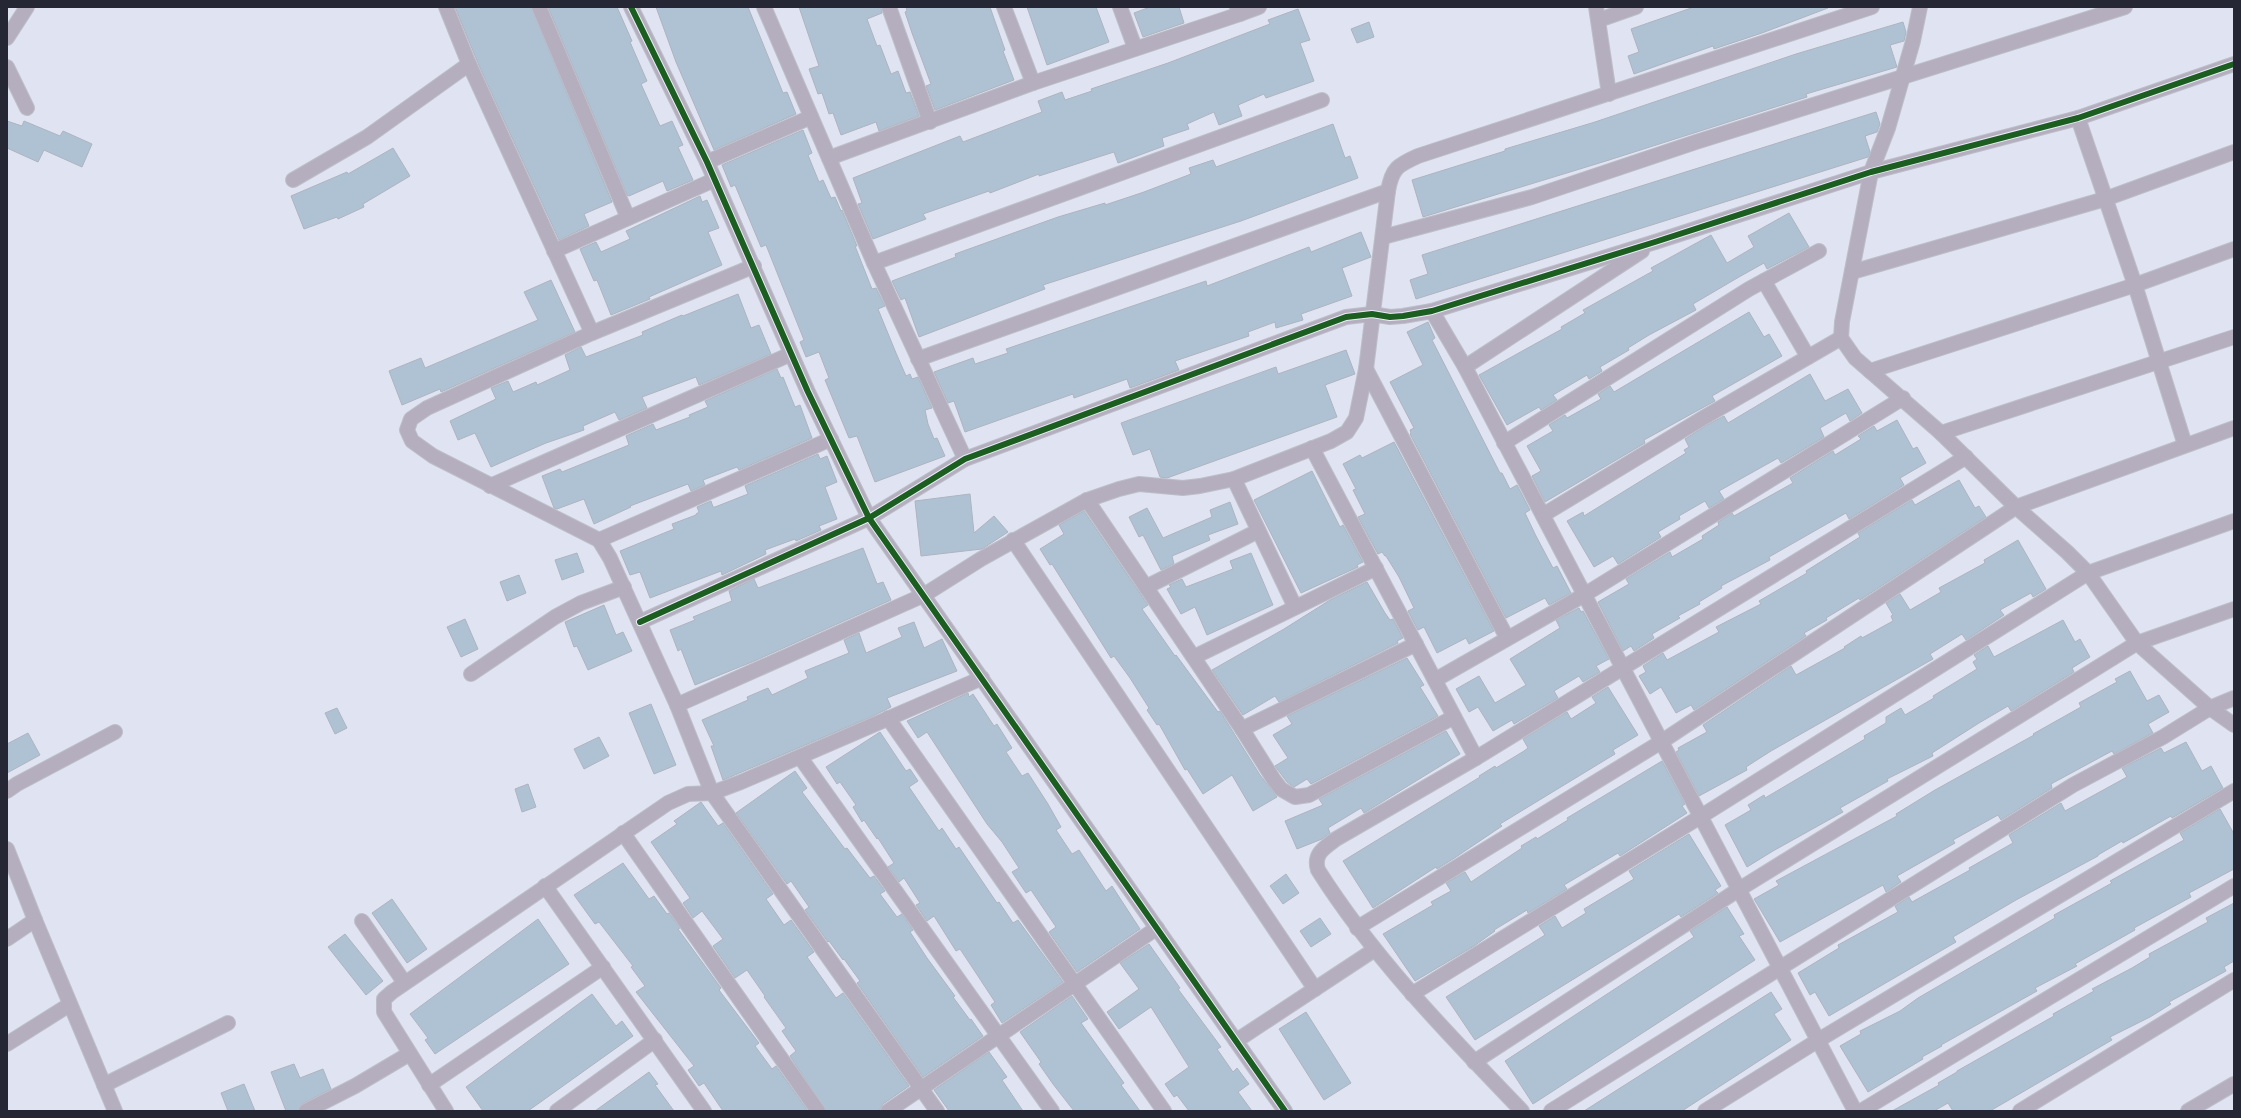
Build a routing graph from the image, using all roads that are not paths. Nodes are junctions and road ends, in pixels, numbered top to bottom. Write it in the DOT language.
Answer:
graph roads {
  1 [pos="27,7"];
  2 [pos="446,7"];
  3 [pos="540,7"];
  4 [pos="631,7"];
  5 [pos="764,7"];
  6 [pos="889,7"];
  7 [pos="1004,7"];
  8 [pos="1120,7"];
  9 [pos="1259,7"];
  10 [pos="1636,7"];
  11 [pos="1872,7"];
  12 [pos="1920,7"];
  13 [pos="2125,7"];
  14 [pos="1239,10"];
  15 [pos="1597,13"];
  16 [pos="7,38"];
  17 [pos="1135,48"];
  18 [pos="469,64"];
  19 [pos="2234,64"];
  20 [pos="7,67"];
  21 [pos="1902,78"];
  22 [pos="1033,83"];
  23 [pos="1609,94"];
  24 [pos="1322,100"];
  25 [pos="27,108"];
  26 [pos="811,117"];
  27 [pos="2078,118"];
  28 [pos="930,122"];
  29 [pos="2234,152"];
  30 [pos="829,158"];
  31 [pos="707,162"];
  32 [pos="1870,172"];
  33 [pos="293,180"];
  34 [pos="714,180"];
  35 [pos="1388,190"];
  36 [pos="2105,198"];
  37 [pos="628,218"];
  38 [pos="1383,237"];
  39 [pos="1655,242"];
  40 [pos="2234,249"];
  41 [pos="554,251"];
  42 [pos="1818,251"];
  43 [pos="874,263"];
  44 [pos="754,266"];
  45 [pos="1852,272"];
  46 [pos="1764,281"];
  47 [pos="2135,285"];
  48 [pos="1432,311"];
  49 [pos="1372,314"];
  50 [pos="592,333"];
  51 [pos="1841,338"];
  52 [pos="2234,338"];
  53 [pos="791,354"];
  54 [pos="1808,357"];
  55 [pos="918,359"];
  56 [pos="2159,362"];
  57 [pos="1465,367"];
  58 [pos="1366,369"];
  59 [pos="1870,371"];
  60 [pos="1903,398"];
  61 [pos="2234,428"];
  62 [pos="1941,432"];
  63 [pos="831,439"];
  64 [pos="1504,442"];
  65 [pos="2185,445"];
  66 [pos="1312,448"];
  67 [pos="1966,457"];
  68 [pos="965,459"];
  69 [pos="1234,478"];
  70 [pos="490,486"];
  71 [pos="1087,500"];
  72 [pos="2016,507"];
  73 [pos="1543,515"];
  74 [pos="869,518"];
  75 [pos="2234,521"];
  76 [pos="1258,531"];
  77 [pos="599,540"];
  78 [pos="1013,540"];
  79 [pos="1376,568"];
  80 [pos="2088,573"];
  81 [pos="624,587"];
  82 [pos="1146,587"];
  83 [pos="924,595"];
  84 [pos="1584,595"];
  85 [pos="1295,608"];
  86 [pos="2234,609"];
  87 [pos="640,622"];
  88 [pos="1507,638"];
  89 [pos="2137,643"];
  90 [pos="1416,644"];
  91 [pos="1194,657"];
  92 [pos="1622,668"];
  93 [pos="471,674"];
  94 [pos="982,678"];
  95 [pos="1435,680"];
  96 [pos="2234,698"];
  97 [pos="677,705"];
  98 [pos="2210,708"];
  99 [pos="1454,717"];
  100 [pos="888,718"];
  101 [pos="2234,725"];
  102 [pos="1242,729"];
  103 [pos="115,732"];
  104 [pos="1661,742"];
  105 [pos="800,756"];
  106 [pos="1476,758"];
  107 [pos="7,791"];
  108 [pos="2234,791"];
  109 [pos="712,792"];
  110 [pos="1700,817"];
  111 [pos="623,833"];
  112 [pos="7,849"];
  113 [pos="545,886"];
  114 [pos="2234,886"];
  115 [pos="1738,890"];
  116 [pos="35,920"];
  117 [pos="362,920"];
  118 [pos="1157,928"];
  119 [pos="1357,928"];
  120 [pos="7,938"];
  121 [pos="1374,950"];
  122 [pos="603,967"];
  123 [pos="1778,968"];
  124 [pos="2234,980"];
  125 [pos="404,982"];
  126 [pos="1076,984"];
  127 [pos="1315,989"];
  128 [pos="1412,994"];
  129 [pos="69,1005"];
  130 [pos="228,1023"];
  131 [pos="998,1034"];
  132 [pos="655,1040"];
  133 [pos="1236,1041"];
  134 [pos="1817,1041"];
  135 [pos="7,1044"];
  136 [pos="409,1054"];
  137 [pos="1474,1062"];
  138 [pos="2234,1084"];
  139 [pos="104,1085"];
  140 [pos="429,1085"];
  141 [pos="921,1089"];
  142 [pos="115,1111"];
  143 [pos="306,1111"];
  144 [pos="446,1111"];
  145 [pos="557,1111"];
  146 [pos="704,1111"];
  147 [pos="818,1111"];
  148 [pos="888,1111"];
  149 [pos="936,1111"];
  150 [pos="1052,1111"];
  151 [pos="1164,1111"];
  152 [pos="1285,1111"];
  153 [pos="1522,1111"];
  154 [pos="1551,1111"];
  155 [pos="1705,1111"];
  156 [pos="1855,1111"];
  157 [pos="1861,1111"];
  158 [pos="2020,1111"];
  159 [pos="2188,1111"];
  1 -- 16 [label="street"];
  2 -- 18 [label="street"];
  3 -- 37 [label="street"];
  4 -- 31 [label="street"];
  5 -- 26 [label="street"];
  6 -- 28 [label="street"];
  7 -- 22 [label="street"];
  8 -- 17 [label="street"];
  9 -- 14 [label="street"];
  10 -- 15 [label="street"];
  11 -- 23 [label="street"];
  12 -- 21 [label="street"];
  13 -- 21 [label="street"];
  14 -- 17 [label="street"];
  15 -- 23 [label="street"];
  17 -- 22 [label="street"];
  18 -- 33 [label="street"];
  18 -- 41 [label="street"];
  19 -- 27 [label="street"];
  20 -- 25 [label="street"];
  21 -- 32 [label="street"];
  21 -- 38 [label="street"];
  22 -- 28 [label="street"];
  23 -- 35 [label="street"];
  24 -- 43 [label="street"];
  26 -- 30 [label="street"];
  26 -- 31 [label="street"];
  27 -- 32 [label="street"];
  27 -- 36 [label="street"];
  28 -- 30 [label="street"];
  29 -- 36 [label="street"];
  30 -- 43 [label="street"];
  31 -- 34 [label="street"];
  32 -- 39 [label="street"];
  32 -- 45 [label="street"];
  34 -- 37 [label="street"];
  34 -- 44 [label="street"];
  35 -- 38 [label="street"];
  35 -- 55 [label="street"];
  36 -- 45 [label="street"];
  36 -- 47 [label="street"];
  37 -- 41 [label="street"];
  38 -- 49 [label="street"];
  39 -- 48 [label="street"];
  39 -- 57 [label="street"];
  40 -- 47 [label="street"];
  41 -- 50 [label="street"];
  42 -- 46 [label="street"];
  43 -- 55 [label="street"];
  44 -- 50 [label="street"];
  44 -- 53 [label="street"];
  45 -- 51 [label="street"];
  46 -- 54 [label="street"];
  46 -- 64 [label="street"];
  47 -- 56 [label="street"];
  47 -- 59 [label="street"];
  48 -- 49 [label="street"];
  48 -- 57 [label="street"];
  49 -- 58 [label="street"];
  49 -- 68 [label="street"];
  50 -- 70 [label="street"];
  51 -- 54 [label="street"];
  51 -- 59 [label="street"];
  52 -- 56 [label="street"];
  53 -- 63 [label="street"];
  53 -- 70 [label="street"];
  54 -- 73 [label="street"];
  55 -- 68 [label="street"];
  56 -- 62 [label="street"];
  56 -- 65 [label="street"];
  57 -- 64 [label="street"];
  58 -- 66 [label="street"];
  58 -- 88 [label="street"];
  59 -- 60 [label="street"];
  60 -- 62 [label="street"];
  60 -- 84 [label="street"];
  61 -- 65 [label="street"];
  62 -- 67 [label="street"];
  63 -- 74 [label="street"];
  63 -- 77 [label="street"];
  64 -- 73 [label="street"];
  65 -- 72 [label="street"];
  66 -- 69 [label="street"];
  66 -- 79 [label="street"];
  67 -- 72 [label="street"];
  67 -- 92 [label="street"];
  68 -- 74 [label="street"];
  69 -- 71 [label="street"];
  69 -- 76 [label="street"];
  70 -- 77 [label="street"];
  71 -- 78 [label="street"];
  71 -- 82 [label="street"];
  72 -- 80 [label="street"];
  72 -- 104 [label="street"];
  73 -- 84 [label="street"];
  74 -- 83 [label="street"];
  74 -- 87 [label="street"];
  75 -- 80 [label="street"];
  76 -- 82 [label="street"];
  76 -- 85 [label="street"];
  77 -- 81 [label="street"];
  78 -- 83 [label="street"];
  78 -- 127 [label="street"];
  79 -- 85 [label="street"];
  79 -- 90 [label="street"];
  80 -- 89 [label="street"];
  80 -- 110 [label="street"];
  81 -- 87 [label="street"];
  81 -- 93 [label="street"];
  82 -- 91 [label="street"];
  83 -- 94 [label="street"];
  83 -- 97 [label="street"];
  84 -- 88 [label="street"];
  84 -- 92 [label="street"];
  85 -- 91 [label="street"];
  86 -- 89 [label="street"];
  87 -- 97 [label="street"];
  88 -- 95 [label="street"];
  89 -- 98 [label="street"];
  89 -- 115 [label="street"];
  90 -- 95 [label="street"];
  90 -- 102 [label="street"];
  91 -- 102 [label="street"];
  92 -- 104 [label="street"];
  92 -- 106 [label="street"];
  94 -- 100 [label="street"];
  94 -- 118 [label="street"];
  95 -- 99 [label="street"];
  96 -- 98 [label="street"];
  97 -- 109 [label="street"];
  98 -- 101 [label="street"];
  98 -- 123 [label="street"];
  99 -- 102 [label="street"];
  99 -- 106 [label="street"];
  100 -- 105 [label="street"];
  100 -- 126 [label="street"];
  103 -- 107 [label="street"];
  104 -- 110 [label="street"];
  104 -- 119 [label="street"];
  105 -- 109 [label="street"];
  105 -- 131 [label="street"];
  106 -- 119 [label="street"];
  108 -- 134 [label="street"];
  109 -- 111 [label="street"];
  109 -- 141 [label="street"];
  110 -- 115 [label="street"];
  110 -- 128 [label="street"];
  111 -- 113 [label="street"];
  111 -- 147 [label="street"];
  112 -- 116 [label="street"];
  113 -- 122 [label="street"];
  113 -- 125 [label="street"];
  114 -- 157 [label="street"];
  115 -- 123 [label="street"];
  115 -- 137 [label="street"];
  116 -- 120 [label="street"];
  116 -- 129 [label="street"];
  117 -- 125 [label="street"];
  118 -- 126 [label="street"];
  118 -- 133 [label="street"];
  119 -- 121 [label="street"];
  121 -- 127 [label="street"];
  121 -- 128 [label="street"];
  122 -- 132 [label="street"];
  122 -- 140 [label="street"];
  123 -- 134 [label="street"];
  123 -- 154 [label="street"];
  124 -- 158 [label="street"];
  125 -- 136 [label="street"];
  126 -- 131 [label="street"];
  126 -- 151 [label="street"];
  127 -- 133 [label="street"];
  128 -- 137 [label="street"];
  129 -- 135 [label="street"];
  129 -- 139 [label="street"];
  130 -- 139 [label="street"];
  131 -- 141 [label="street"];
  131 -- 150 [label="street"];
  132 -- 145 [label="street"];
  132 -- 146 [label="street"];
  133 -- 152 [label="street"];
  134 -- 155 [label="street"];
  134 -- 156 [label="street"];
  136 -- 140 [label="street"];
  136 -- 143 [label="street"];
  137 -- 153 [label="street"];
  138 -- 159 [label="street"];
  139 -- 142 [label="street"];
  140 -- 144 [label="street"];
  141 -- 148 [label="street"];
  141 -- 149 [label="street"];
}
